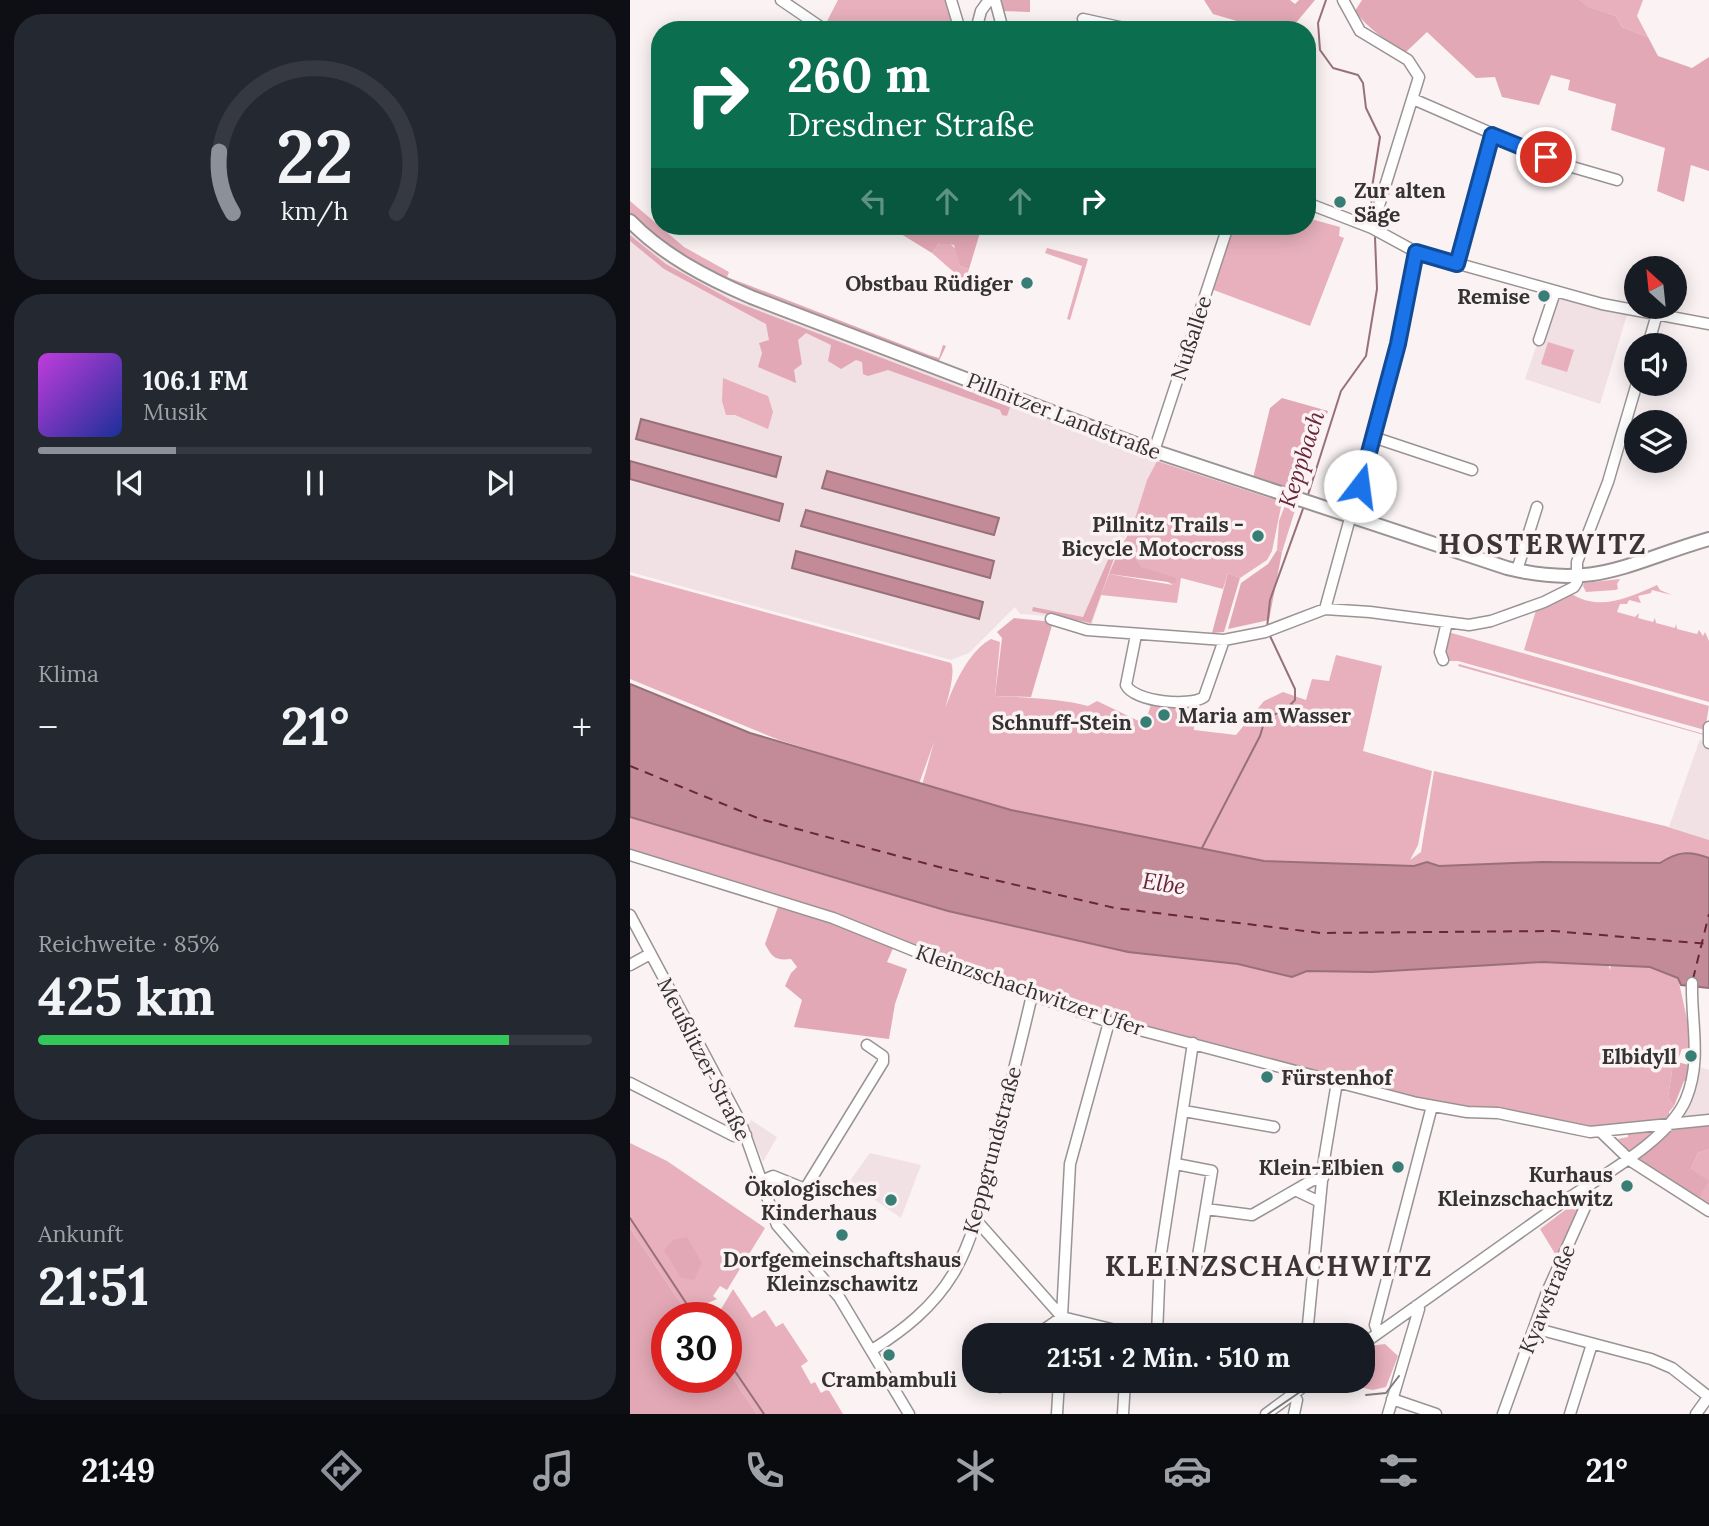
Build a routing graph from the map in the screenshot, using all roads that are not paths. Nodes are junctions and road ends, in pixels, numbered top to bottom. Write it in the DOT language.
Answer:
graph roads {
  1 [pos="781,0"];
  2 [pos="951,0"];
  3 [pos="989,0"];
  4 [pos="995,0"];
  5 [pos="1343,0"];
  6 [pos="1083,19"];
  7 [pos="812,21"];
  8 [pos="957,21"];
  9 [pos="978,21"];
  10 [pos="1001,21"];
  11 [pos="1092,21"];
  12 [pos="1413,99"];
  13 [pos="1492,135"];
  14 [pos="1617,180"];
  15 [pos="1316,206"];
  16 [pos="630,221"];
  17 [pos="1372,228"];
  18 [pos="1224,235"];
  19 [pos="1416,252"];
  20 [pos="1457,264"];
  21 [pos="1555,292"];
  22 [pos="1624,307"];
  23 [pos="1683,319"];
  24 [pos="1709,324"];
  25 [pos="1539,340"];
  26 [pos="1633,396"];
  27 [pos="1373,437"];
  28 [pos="1154,451"];
  29 [pos="1472,470"];
  30 [pos="1537,508"];
  31 [pos="1351,517"];
  32 [pos="1709,539"];
  33 [pos="1517,570"];
  34 [pos="1577,577"];
  35 [pos="1325,609"];
  36 [pos="1051,619"];
  37 [pos="1447,622"];
  38 [pos="1136,635"];
  39 [pos="1224,640"];
  40 [pos="1443,660"];
  41 [pos="1709,727"];
  42 [pos="1709,743"];
  43 [pos="630,855"];
  44 [pos="630,915"];
  45 [pos="650,954"];
  46 [pos="630,965"];
  47 [pos="1692,983"];
  48 [pos="1032,995"];
  49 [pos="1109,1022"];
  50 [pos="1194,1043"];
  51 [pos="867,1045"];
  52 [pos="1336,1082"];
  53 [pos="630,1083"];
  54 [pos="1432,1105"];
  55 [pos="1184,1111"];
  56 [pos="1709,1121"];
  57 [pos="1670,1123"];
  58 [pos="1273,1127"];
  59 [pos="1602,1133"];
  60 [pos="746,1135"];
  61 [pos="1628,1157"];
  62 [pos="1176,1164"];
  63 [pos="1323,1178"];
  64 [pos="761,1181"];
  65 [pos="1586,1186"];
  66 [pos="1297,1191"];
  67 [pos="1320,1202"];
  68 [pos="1206,1209"];
  69 [pos="1709,1211"];
  70 [pos="976,1220"];
  71 [pos="1160,1260"];
  72 [pos="1419,1306"];
  73 [pos="1062,1317"];
  74 [pos="1053,1323"];
  75 [pos="1062,1323"];
  76 [pos="1085,1323"];
  77 [pos="1157,1323"];
  78 [pos="1308,1323"];
  79 [pos="1534,1328"];
  80 [pos="1378,1333"];
  81 [pos="1375,1335"];
  82 [pos="1592,1343"];
  83 [pos="872,1350"];
  84 [pos="1058,1393"];
  85 [pos="1124,1393"];
  86 [pos="1293,1394"];
  87 [pos="1709,1397"];
  88 [pos="1392,1399"];
  89 [pos="909,1414"];
  90 [pos="1057,1414"];
  91 [pos="1123,1414"];
  92 [pos="1266,1414"];
  93 [pos="1294,1414"];
  94 [pos="1388,1414"];
  95 [pos="1436,1414"];
  96 [pos="1503,1414"];
  97 [pos="1570,1414"];
  98 [pos="1696,1414"];
  1 -- 7 [label="street"];
  2 -- 8 [label="street"];
  3 -- 9 [label="street"];
  4 -- 10 [label="street"];
  5 -- 12 [label="street"];
  6 -- 11 [label="street"];
  12 -- 13 [label="street"];
  12 -- 17 [label="street"];
  13 -- 14 [label="street"];
  13 -- 20 [label="street"];
  15 -- 17 [label="street"];
  16 -- 28 [label="main road, Pillnitzer Landstraße"];
  17 -- 19 [label="street"];
  18 -- 28 [label="street, Nußallee"];
  19 -- 20 [label="street"];
  19 -- 27 [label="street"];
  20 -- 21 [label="street"];
  21 -- 22 [label="street"];
  21 -- 25 [label="street"];
  23 -- 24 [label="street"];
  26 -- 34 [label="street"];
  27 -- 29 [label="street"];
  27 -- 31 [label="street"];
  28 -- 31 [label="main road, Pillnitzer Landstraße"];
  30 -- 33 [label="street"];
  31 -- 33 [label="main road, Pillnitzer Landstraße"];
  31 -- 35 [label="street"];
  32 -- 34 [label="main road, Pillnitzer Landstraße"];
  33 -- 34 [label="main road, Pillnitzer Landstraße"];
  34 -- 37 [label="street"];
  35 -- 37 [label="street"];
  35 -- 39 [label="street"];
  36 -- 38 [label="street"];
  37 -- 40 [label="street"];
  38 -- 39 [label="street"];
  38 -- 39 [label="street"];
  41 -- 42 [label="street"];
  43 -- 48 [label="street, Kleinzschachwitzer Ufer"];
  44 -- 45 [label="street, Meußlitzer Straße"];
  45 -- 46 [label="street"];
  45 -- 60 [label="street, Meußlitzer Straße"];
  47 -- 57 [label="street"];
  48 -- 49 [label="street, Kleinzschachwitzer Ufer"];
  48 -- 70 [label="street, Keppgrundstraße"];
  49 -- 50 [label="street, Kleinzschachwitzer Ufer"];
  49 -- 73 [label="street"];
  50 -- 52 [label="street, Kleinzschachwitzer Ufer"];
  50 -- 55 [label="street"];
  51 -- 64 [label="street"];
  52 -- 54 [label="street, Kleinzschachwitzer Ufer"];
  52 -- 63 [label="street"];
  53 -- 60 [label="street"];
  54 -- 59 [label="street, Kleinzschachwitzer Ufer"];
  54 -- 80 [label="street"];
  55 -- 58 [label="street"];
  55 -- 62 [label="street"];
  56 -- 57 [label="street, Kleinzschachwitzer Ufer"];
  57 -- 59 [label="street, Kleinzschachwitzer Ufer"];
  57 -- 61 [label="street"];
  59 -- 61 [label="street"];
  60 -- 64 [label="street, Meußlitzer Straße"];
  61 -- 65 [label="street"];
  61 -- 69 [label="street"];
  62 -- 68 [label="street"];
  62 -- 71 [label="street"];
  63 -- 66 [label="street"];
  63 -- 67 [label="street"];
  64 -- 83 [label="street, Meußlitzer Straße"];
  65 -- 72 [label="street"];
  65 -- 79 [label="street, Kyawstraße"];
  66 -- 67 [label="street"];
  66 -- 68 [label="street"];
  67 -- 78 [label="street"];
  68 -- 71 [label="street"];
  70 -- 73 [label="street"];
  70 -- 83 [label="street, Keppgrundstraße"];
  71 -- 77 [label="street"];
  72 -- 80 [label="street"];
  72 -- 88 [label="street"];
  73 -- 74 [label="street"];
  73 -- 75 [label="street"];
  73 -- 76 [label="street"];
  79 -- 82 [label="street"];
  79 -- 96 [label="street, Kyawstraße"];
  80 -- 81 [label="street"];
  82 -- 87 [label="street"];
  82 -- 97 [label="street"];
  83 -- 89 [label="street, Meußlitzer Straße"];
  84 -- 90 [label="street"];
  85 -- 91 [label="street"];
  86 -- 92 [label="street"];
  86 -- 93 [label="street"];
  87 -- 98 [label="street"];
  88 -- 94 [label="street"];
  88 -- 95 [label="street"];
}
